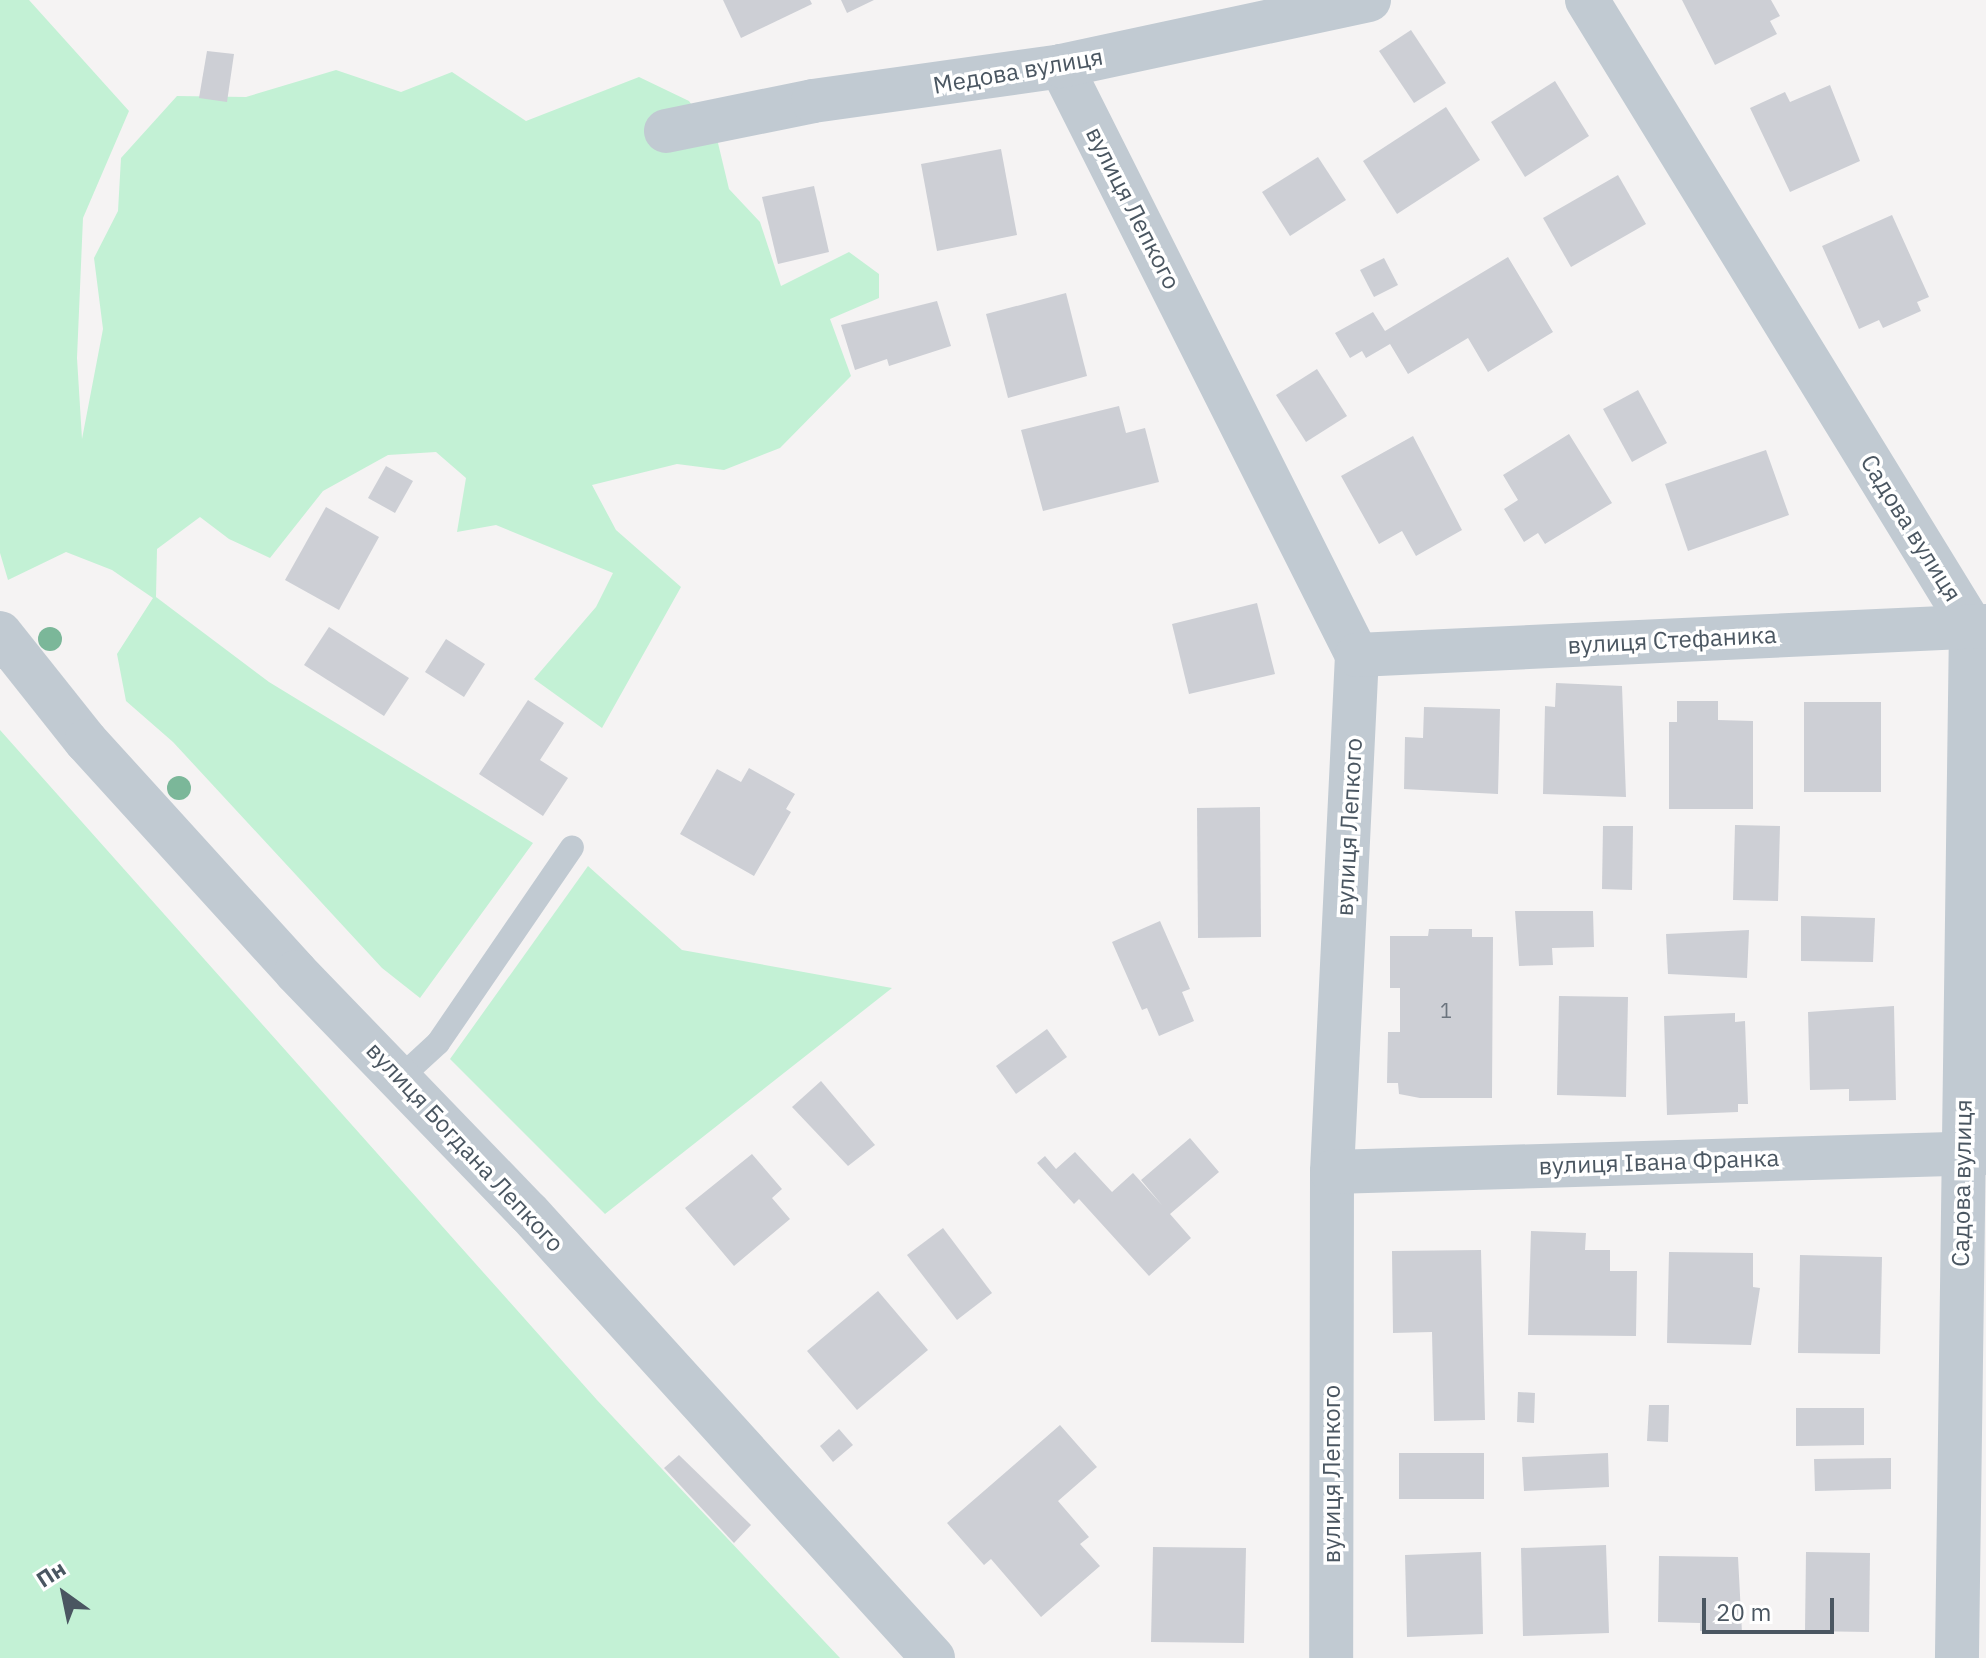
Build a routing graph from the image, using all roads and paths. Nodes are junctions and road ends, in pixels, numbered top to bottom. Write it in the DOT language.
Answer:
graph roads {
  1 [pos="1369,0"];
  2 [pos="1587,0"];
  3 [pos="1061,66"];
  4 [pos="666,131"];
  5 [pos="1978,626"];
  6 [pos="0,633"];
  7 [pos="1357,655"];
  8 [pos="572,847"];
  9 [pos="401,1077"];
  10 [pos="1974,1153"];
  11 [pos="1332,1172"];
  12 [pos="933,1658"];
  13 [pos="1331,1658"];
  14 [pos="1957,1658"];
  1 -- 3 [label="street, Медова вулиця"];
  2 -- 5 [label="street, Садова вулиця"];
  3 -- 4 [label="street, Медова вулиця"];
  3 -- 7 [label="street, вулиця Лепкого"];
  5 -- 7 [label="street, вулиця Стефаника"];
  5 -- 10 [label="street, Садова вулиця"];
  6 -- 9 [label="street, вулиця Богдана Лепкого"];
  7 -- 11 [label="street, вулиця Лепкого"];
  8 -- 9 [label="lane"];
  9 -- 12 [label="street, вулиця Богдана Лепкого"];
  10 -- 11 [label="street, вулиця Івана Франка"];
  10 -- 14 [label="street, Садова вулиця"];
  11 -- 13 [label="street, вулиця Лепкого"];
}
